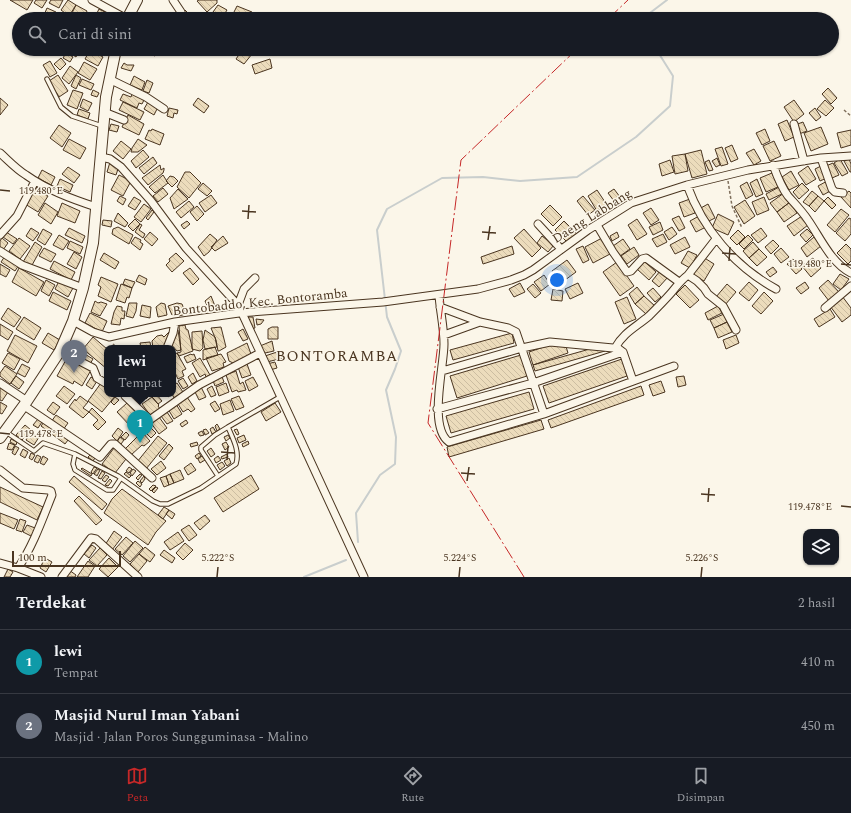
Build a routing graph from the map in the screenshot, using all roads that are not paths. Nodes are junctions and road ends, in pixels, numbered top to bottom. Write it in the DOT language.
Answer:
graph roads {
  1 [pos="92,0"];
  2 [pos="137,0"];
  3 [pos="173,0"];
  4 [pos="114,12"];
  5 [pos="131,12"];
  6 [pos="181,12"];
  7 [pos="114,56"];
  8 [pos="47,79"];
  9 [pos="109,79"];
  10 [pos="164,109"];
  11 [pos="104,112"];
  12 [pos="124,120"];
  13 [pos="794,124"];
  14 [pos="103,126"];
  15 [pos="0,153"];
  16 [pos="851,156"];
  17 [pos="101,157"];
  18 [pos="821,158"];
  19 [pos="804,161"];
  20 [pos="773,165"];
  21 [pos="35,181"];
  22 [pos="687,185"];
  23 [pos="843,193"];
  24 [pos="96,208"];
  25 [pos="538,224"];
  26 [pos="597,225"];
  27 [pos="0,235"];
  28 [pos="716,239"];
  29 [pos="561,249"];
  30 [pos="0,251"];
  31 [pos="851,273"];
  32 [pos="688,275"];
  33 [pos="255,278"];
  34 [pos="679,282"];
  35 [pos="851,286"];
  36 [pos="83,288"];
  37 [pos="776,289"];
  38 [pos="439,295"];
  39 [pos="399,300"];
  40 [pos="238,306"];
  41 [pos="440,307"];
  42 [pos="825,308"];
  43 [pos="241,313"];
  44 [pos="73,321"];
  45 [pos="480,322"];
  46 [pos="174,327"];
  47 [pos="736,330"];
  48 [pos="444,335"];
  49 [pos="168,345"];
  50 [pos="522,348"];
  51 [pos="615,348"];
  52 [pos="60,351"];
  53 [pos="623,352"];
  54 [pos="260,353"];
  55 [pos="674,366"];
  56 [pos="442,371"];
  57 [pos="632,381"];
  58 [pos="104,382"];
  59 [pos="0,383"];
  60 [pos="533,383"];
  61 [pos="127,397"];
  62 [pos="280,397"];
  63 [pos="25,403"];
  64 [pos="438,409"];
  65 [pos="544,414"];
  66 [pos="228,427"];
  67 [pos="3,435"];
  68 [pos="75,454"];
  69 [pos="0,470"];
  70 [pos="218,476"];
  71 [pos="122,478"];
  72 [pos="152,478"];
  73 [pos="0,563"];
  74 [pos="18,568"];
  75 [pos="40,577"];
  76 [pos="62,577"];
  77 [pos="138,577"];
  78 [pos="364,577"];
  1 -- 4 [label="street"];
  2 -- 5 [label="main road"];
  3 -- 6 [label="street"];
  7 -- 9 [label="main road"];
  8 -- 14 [label="lane"];
  9 -- 10 [label="street"];
  9 -- 11 [label="main road"];
  11 -- 12 [label="street"];
  11 -- 14 [label="main road"];
  13 -- 19 [label="street"];
  14 -- 17 [label="main road"];
  15 -- 21 [label="street"];
  16 -- 18 [label="street, Daeng Labbang"];
  17 -- 24 [label="main road"];
  17 -- 40 [label="street"];
  18 -- 19 [label="street, Daeng Labbang"];
  18 -- 23 [label="street"];
  19 -- 20 [label="street, Daeng Labbang"];
  20 -- 22 [label="street, Daeng Labbang"];
  20 -- 31 [label="street"];
  21 -- 24 [label="street"];
  21 -- 27 [label="street"];
  22 -- 26 [label="street, Daeng Labbang"];
  22 -- 28 [label="street"];
  24 -- 36 [label="main road"];
  25 -- 29 [label="street"];
  26 -- 29 [label="street, Daeng Labbang"];
  26 -- 34 [label="street"];
  28 -- 32 [label="street"];
  28 -- 37 [label="street"];
  29 -- 38 [label="street, Daeng Labbang"];
  30 -- 36 [label="street"];
  32 -- 34 [label="street"];
  32 -- 47 [label="street"];
  33 -- 40 [label="street"];
  34 -- 51 [label="street"];
  35 -- 42 [label="street"];
  36 -- 44 [label="main road"];
  38 -- 39 [label="street, Daeng Labbang"];
  38 -- 41 [label="street"];
  39 -- 43 [label="street, Bontobaddo, Kec. Bontoramba"];
  40 -- 43 [label="street"];
  41 -- 45 [label="street"];
  41 -- 48 [label="street"];
  43 -- 46 [label="street, Bontobaddo, Kec. Bontoramba"];
  43 -- 54 [label="street"];
  44 -- 46 [label="street, Bontobaddo, Kec. Bontoramba"];
  44 -- 52 [label="main road"];
  45 -- 48 [label="street"];
  45 -- 50 [label="street"];
  46 -- 49 [label="street"];
  48 -- 56 [label="street"];
  50 -- 51 [label="street"];
  50 -- 56 [label="street"];
  50 -- 60 [label="street"];
  51 -- 53 [label="street"];
  52 -- 58 [label="street"];
  52 -- 63 [label="main road"];
  53 -- 57 [label="street"];
  53 -- 60 [label="street"];
  54 -- 61 [label="street"];
  54 -- 62 [label="street"];
  55 -- 57 [label="street"];
  56 -- 64 [label="street"];
  57 -- 65 [label="street"];
  59 -- 63 [label="street"];
  60 -- 64 [label="street"];
  60 -- 65 [label="street"];
  62 -- 66 [label="lane"];
  62 -- 78 [label="street"];
  63 -- 67 [label="main road"];
  63 -- 72 [label="street"];
  64 -- 65 [label="street"];
  66 -- 70 [label="lane"];
  66 -- 70 [label="lane"];
  67 -- 68 [label="lane"];
  68 -- 71 [label="lane"];
  68 -- 71 [label="lane"];
  69 -- 74 [label="street"];
  70 -- 71 [label="lane"];
  73 -- 74 [label="street"];
  74 -- 75 [label="street"];
  76 -- 77 [label="street"];
}
